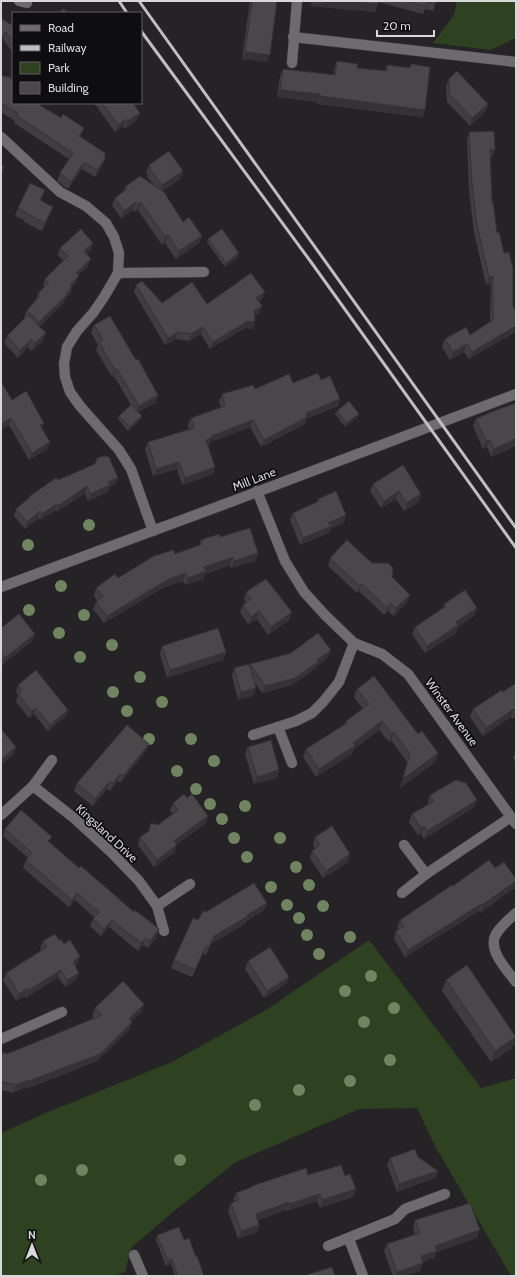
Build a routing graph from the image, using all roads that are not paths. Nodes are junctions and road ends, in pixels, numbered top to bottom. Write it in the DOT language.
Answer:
graph roads {
  1 [pos="296,6"];
  2 [pos="293,38"];
  3 [pos="516,62"];
  4 [pos="292,63"];
  5 [pos="1,137"];
  6 [pos="204,272"];
  7 [pos="118,273"];
  8 [pos="516,394"];
  9 [pos="257,491"];
  10 [pos="153,531"];
  11 [pos="1,587"];
  12 [pos="354,643"];
  13 [pos="278,727"];
  14 [pos="253,735"];
  15 [pos="52,760"];
  16 [pos="292,764"];
  17 [pos="33,786"];
  18 [pos="1,815"];
  19 [pos="513,821"];
  20 [pos="404,845"];
  21 [pos="426,874"];
  22 [pos="190,884"];
  23 [pos="402,893"];
  24 [pos="157,906"];
  25 [pos="516,913"];
  26 [pos="164,931"];
  27 [pos="516,982"];
  28 [pos="62,1012"];
  29 [pos="2,1037"];
  30 [pos="445,1194"];
  31 [pos="349,1239"];
  32 [pos="328,1246"];
  33 [pos="134,1255"];
  34 [pos="144,1276"];
  35 [pos="363,1276"];
  1 -- 2 [label="street"];
  2 -- 3 [label="street"];
  2 -- 4 [label="street"];
  5 -- 7 [label="street"];
  6 -- 7 [label="street"];
  7 -- 10 [label="street"];
  8 -- 9 [label="street, Mill Lane"];
  9 -- 10 [label="street, Mill Lane"];
  9 -- 12 [label="street, Winster Avenue"];
  10 -- 11 [label="street, Mill Lane"];
  12 -- 13 [label="street"];
  12 -- 19 [label="street, Winster Avenue"];
  13 -- 14 [label="street"];
  13 -- 16 [label="street"];
  15 -- 17 [label="street"];
  17 -- 18 [label="street"];
  17 -- 24 [label="street, Kingsland Drive"];
  19 -- 21 [label="street, Winster Avenue"];
  20 -- 21 [label="street"];
  21 -- 23 [label="street, Winster Avenue"];
  22 -- 24 [label="street"];
  24 -- 26 [label="street, Kingsland Drive"];
  25 -- 27 [label="street"];
  28 -- 29 [label="street"];
  30 -- 31 [label="street"];
  31 -- 32 [label="street"];
  31 -- 35 [label="street"];
  33 -- 34 [label="street"];
}
